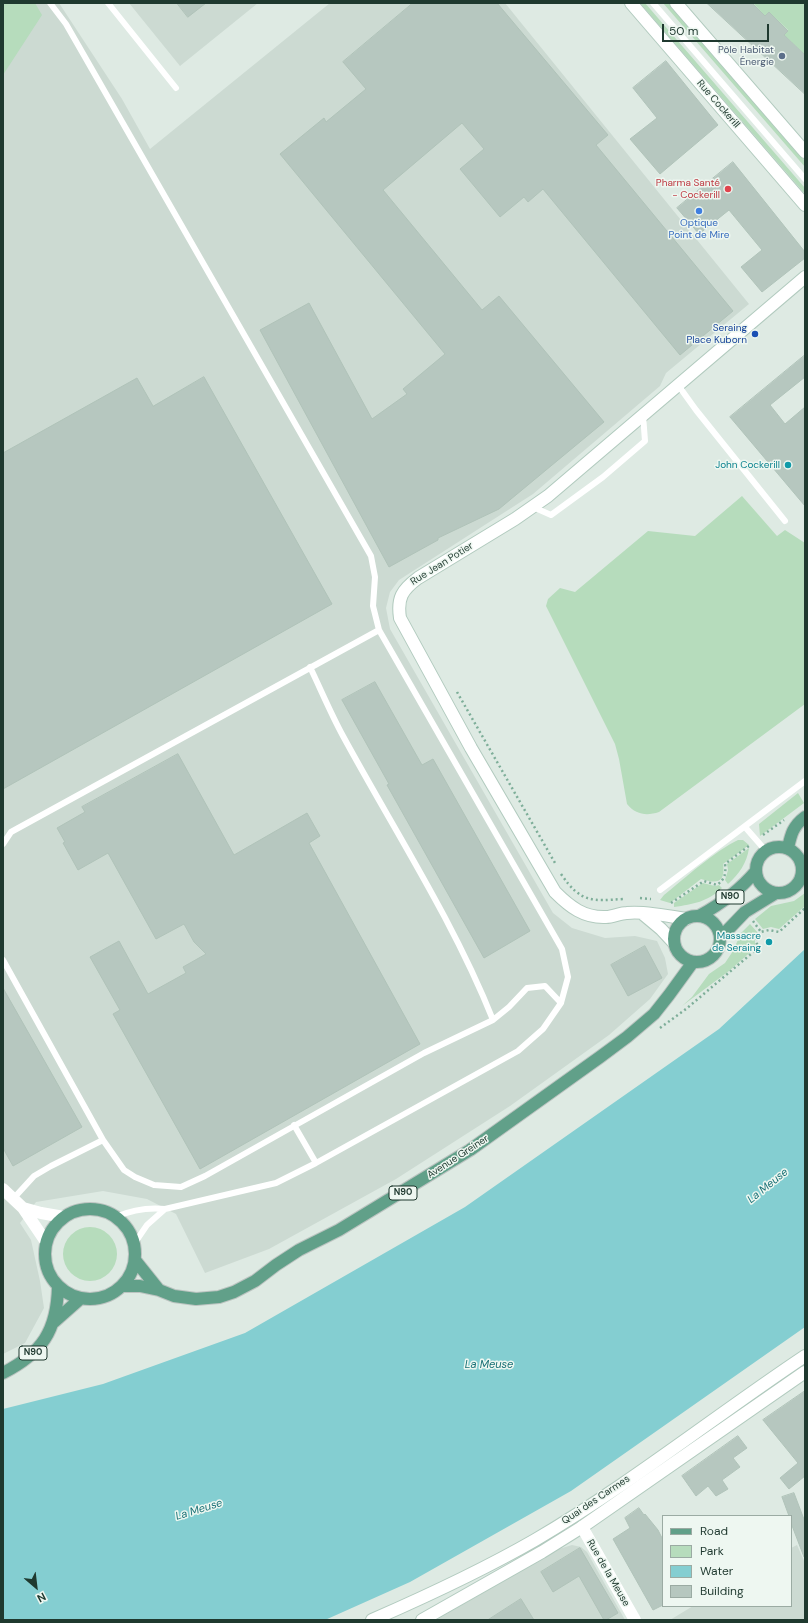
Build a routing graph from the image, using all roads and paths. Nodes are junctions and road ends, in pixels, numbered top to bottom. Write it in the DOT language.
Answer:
graph roads {
  1 [pos="50,3"];
  2 [pos="108,3"];
  3 [pos="631,3"];
  4 [pos="653,3"];
  5 [pos="676,3"];
  6 [pos="176,88"];
  7 [pos="805,152"];
  8 [pos="805,179"];
  9 [pos="805,205"];
  10 [pos="805,277"];
  11 [pos="678,385"];
  12 [pos="643,415"];
  13 [pos="533,507"];
  14 [pos="785,521"];
  15 [pos="379,630"];
  16 [pos="310,667"];
  17 [pos="457,691"];
  18 [pos="805,781"];
  19 [pos="805,817"];
  20 [pos="787,818"];
  21 [pos="745,827"];
  22 [pos="756,840"];
  23 [pos="3,844"];
  24 [pos="788,848"];
  25 [pos="766,851"];
  26 [pos="557,867"];
  27 [pos="756,871"];
  28 [pos="560,873"];
  29 [pos="803,873"];
  30 [pos="660,890"];
  31 [pos="776,893"];
  32 [pos="638,898"];
  33 [pos="624,899"];
  34 [pos="652,900"];
  35 [pos="669,904"];
  36 [pos="805,908"];
  37 [pos="643,914"];
  38 [pos="699,916"];
  39 [pos="686,919"];
  40 [pos="720,938"];
  41 [pos="674,943"];
  42 [pos="681,956"];
  43 [pos="3,960"];
  44 [pos="693,962"];
  45 [pos="669,995"];
  46 [pos="561,1003"];
  47 [pos="493,1020"];
  48 [pos="655,1032"];
  49 [pos="294,1125"];
  50 [pos="103,1140"];
  51 [pos="316,1163"];
  52 [pos="3,1189"];
  53 [pos="13,1199"];
  54 [pos="23,1208"];
  55 [pos="165,1209"];
  56 [pos="64,1217"];
  57 [pos="115,1217"];
  58 [pos="46,1242"];
  59 [pos="134,1244"];
  60 [pos="135,1260"];
  61 [pos="122,1286"];
  62 [pos="58,1287"];
  63 [pos="159,1290"];
  64 [pos="80,1299"];
  65 [pos="54,1322"];
  66 [pos="805,1356"];
  67 [pos="805,1372"];
  68 [pos="3,1373"];
  69 [pos="582,1527"];
  70 [pos="372,1620"];
  71 [pos="422,1620"];
  72 [pos="635,1620"];
  1 -- 15 [label="lane"];
  2 -- 6 [label="lane"];
  3 -- 9 [label="main road, Rue Cockerill"];
  4 -- 8 [label="lane, Rue Cockerill"];
  5 -- 7 [label="main road"];
  10 -- 11 [label="main road, Rue Jean Potier"];
  11 -- 12 [label="main road, Rue Jean Potier"];
  11 -- 14 [label="lane"];
  12 -- 13 [label="main road, Rue Jean Potier"];
  12 -- 13 [label="lane"];
  13 -- 37 [label="main road, Rue Jean Potier"];
  15 -- 16 [label="lane"];
  15 -- 46 [label="lane"];
  16 -- 23 [label="lane"];
  16 -- 47 [label="lane"];
  17 -- 26 [label="path"];
  18 -- 21 [label="lane"];
  19 -- 24 [label="main road"];
  20 -- 22 [label="path"];
  21 -- 22 [label="lane"];
  21 -- 30 [label="lane"];
  22 -- 25 [label="lane"];
  22 -- 35 [label="path"];
  24 -- 25 [label="main road"];
  24 -- 29 [label="main road"];
  25 -- 27 [label="main road"];
  27 -- 31 [label="main road"];
  27 -- 38 [label="main road, N90"];
  28 -- 33 [label="path"];
  29 -- 31 [label="main road"];
  31 -- 40 [label="main road, N90"];
  32 -- 34 [label="path"];
  36 -- 48 [label="path"];
  37 -- 39 [label="main road, Rue Jean Potier"];
  37 -- 41 [label="main road"];
  38 -- 39 [label="main road"];
  38 -- 40 [label="main road"];
  39 -- 41 [label="main road"];
  40 -- 44 [label="main road"];
  41 -- 42 [label="main road"];
  42 -- 44 [label="main road"];
  42 -- 45 [label="main road, Avenue Greiner / N90"];
  43 -- 50 [label="lane"];
  44 -- 45 [label="main road, Avenue Greiner / N90"];
  45 -- 63 [label="main road, Avenue Greiner / N90"];
  46 -- 47 [label="lane"];
  46 -- 51 [label="lane"];
  47 -- 49 [label="lane"];
  49 -- 50 [label="lane"];
  49 -- 51 [label="lane"];
  50 -- 53 [label="lane"];
  51 -- 55 [label="lane"];
  52 -- 53 [label="main road"];
  53 -- 54 [label="main road"];
  54 -- 56 [label="main road"];
  54 -- 58 [label="main road"];
  55 -- 57 [label="lane"];
  55 -- 59 [label="lane"];
  56 -- 57 [label="main road"];
  56 -- 58 [label="main road"];
  57 -- 59 [label="main road"];
  58 -- 62 [label="main road"];
  59 -- 60 [label="main road"];
  60 -- 61 [label="main road"];
  60 -- 63 [label="main road"];
  61 -- 63 [label="main road, Avenue Greiner / N90"];
  61 -- 64 [label="main road"];
  62 -- 64 [label="main road"];
  62 -- 65 [label="main road, N90"];
  64 -- 65 [label="main road, N90"];
  65 -- 68 [label="main road, N90"];
  66 -- 70 [label="main road, Quai des Carmes"];
  67 -- 69 [label="main road, Quai des Carmes"];
  69 -- 71 [label="main road, Quai des Carmes"];
  69 -- 72 [label="main road, Rue de la Meuse"];
}
